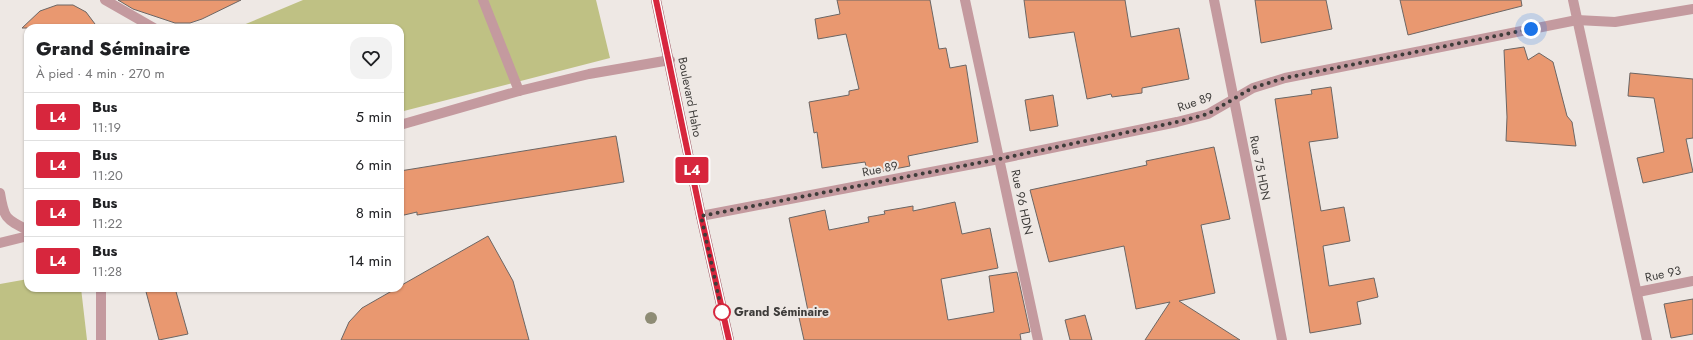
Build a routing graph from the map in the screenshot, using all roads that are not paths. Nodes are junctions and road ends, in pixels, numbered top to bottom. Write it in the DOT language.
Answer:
graph roads {
  1 [pos="105,0"];
  2 [pos="484,0"];
  3 [pos="656,0"];
  4 [pos="965,0"];
  5 [pos="1214,0"];
  6 [pos="1573,0"];
  7 [pos="1693,9"];
  8 [pos="1577,20"];
  9 [pos="147,24"];
  10 [pos="670,60"];
  11 [pos="519,91"];
  12 [pos="1233,101"];
  13 [pos="404,124"];
  14 [pos="999,159"];
  15 [pos="0,193"];
  16 [pos="701,216"];
  17 [pos="24,228"];
  18 [pos="24,237"];
  19 [pos="0,243"];
  20 [pos="1693,281"];
  21 [pos="101,292"];
  22 [pos="1638,292"];
  23 [pos="102,340"];
  24 [pos="729,340"];
  25 [pos="1038,340"];
  26 [pos="1282,340"];
  27 [pos="1647,340"];
  1 -- 9 [label="street"];
  2 -- 11 [label="street"];
  3 -- 10 [label="main road, Boulevard Haho"];
  4 -- 14 [label="street, Rue 96 HDN"];
  5 -- 12 [label="street, Rue 75 HDN"];
  6 -- 8 [label="street"];
  7 -- 8 [label="street, Rue 89"];
  8 -- 12 [label="street, Rue 89"];
  8 -- 22 [label="street"];
  10 -- 11 [label="street"];
  10 -- 16 [label="main road, Boulevard Haho"];
  11 -- 13 [label="street"];
  12 -- 14 [label="street, Rue 89"];
  12 -- 26 [label="street, Rue 75 HDN"];
  14 -- 16 [label="street, Rue 89"];
  14 -- 25 [label="street, Rue 96 HDN"];
  15 -- 17 [label="street"];
  16 -- 24 [label="main road, Boulevard Haho"];
  18 -- 19 [label="street"];
  20 -- 22 [label="street, Rue 93"];
  21 -- 23 [label="street"];
  22 -- 27 [label="street"];
}
